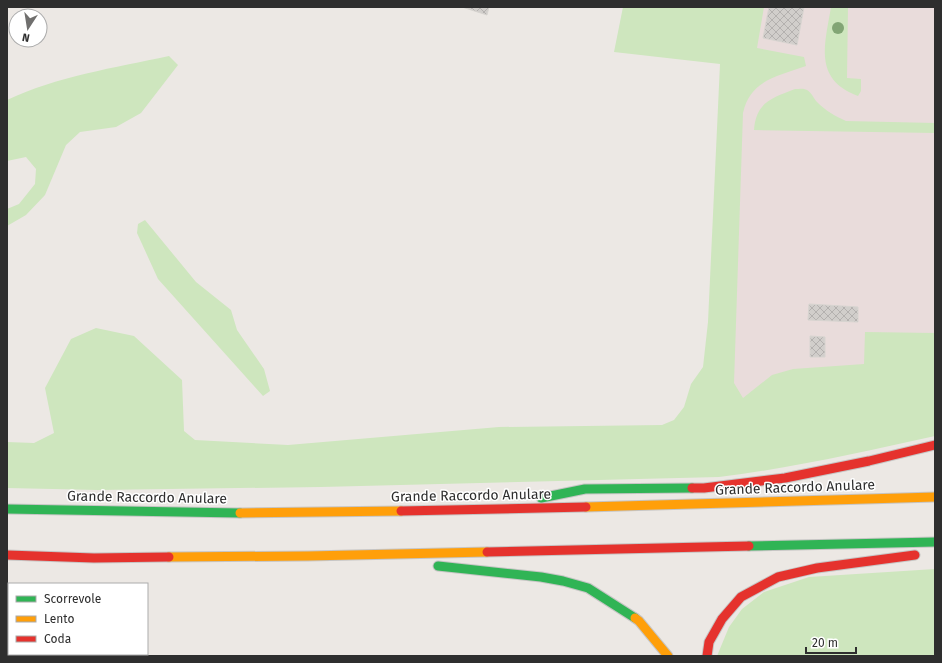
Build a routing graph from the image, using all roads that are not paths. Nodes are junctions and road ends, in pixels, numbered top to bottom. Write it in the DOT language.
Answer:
graph roads {
  1 [pos="935,446"];
  2 [pos="935,497"];
  3 [pos="7,509"];
  4 [pos="476,510"];
  5 [pos="935,542"];
  6 [pos="928,553"];
  7 [pos="7,555"];
  8 [pos="308,556"];
  9 [pos="400,563"];
  10 [pos="431,565"];
  11 [pos="668,656"];
  12 [pos="707,656"];
  1 -- 4 [label="highway"];
  2 -- 4 [label="highway, Grande Raccordo Anulare"];
  3 -- 4 [label="highway, Grande Raccordo Anulare"];
  5 -- 8 [label="highway"];
  6 -- 12 [label="highway"];
  7 -- 8 [label="highway"];
  8 -- 9 [label="highway"];
  10 -- 11 [label="highway"];
}
